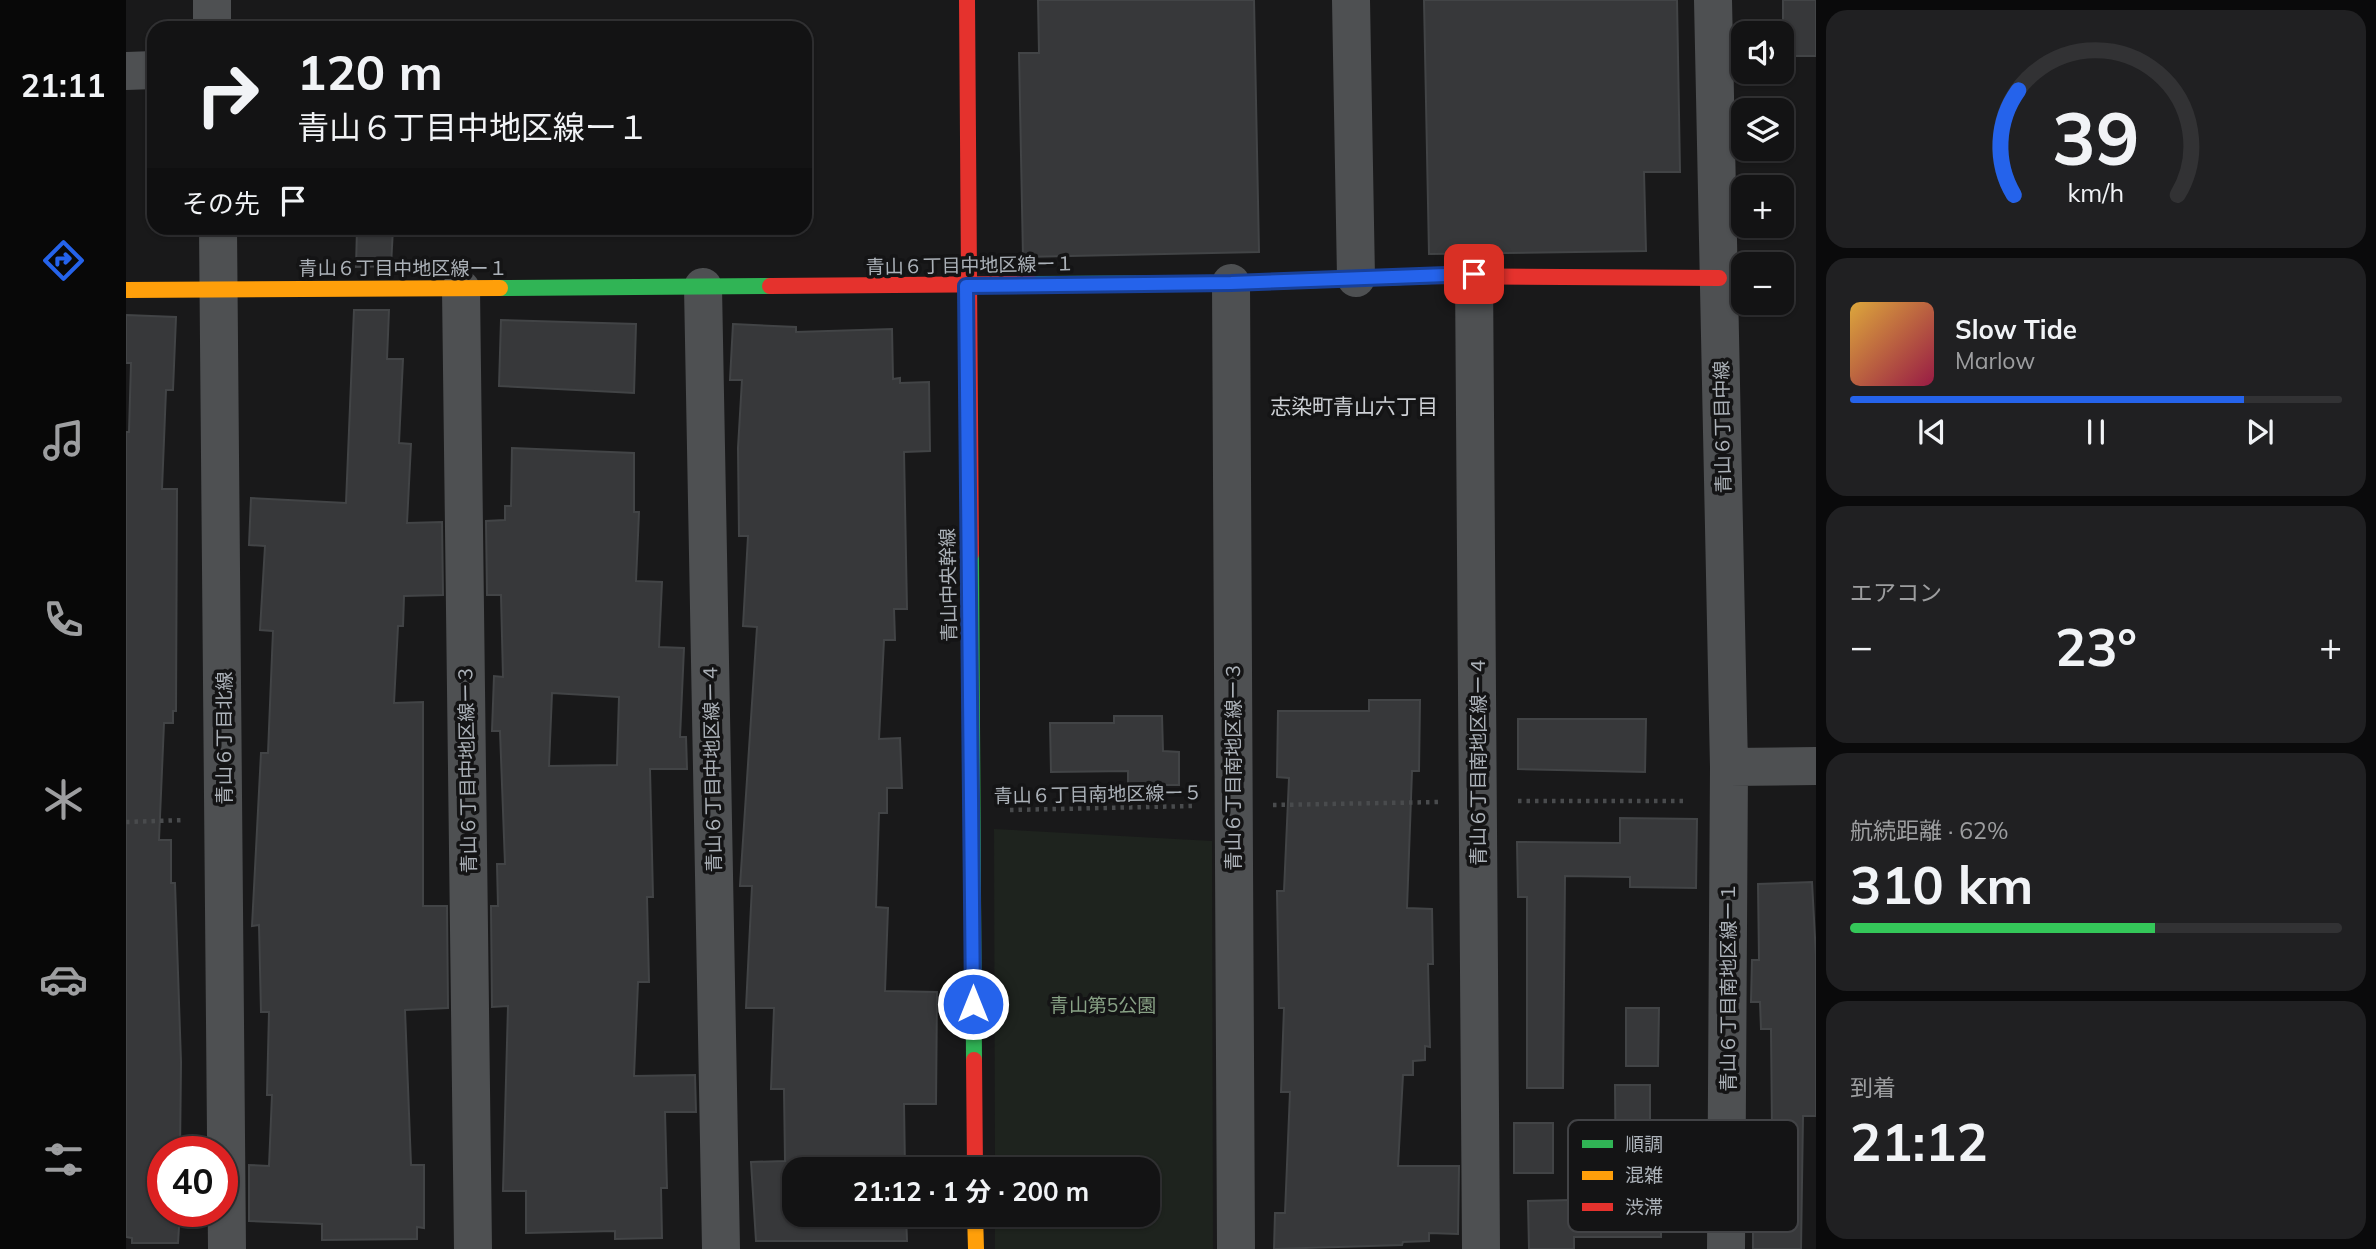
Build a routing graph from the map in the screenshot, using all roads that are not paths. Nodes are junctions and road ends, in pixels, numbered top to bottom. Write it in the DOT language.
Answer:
graph roads {
  1 [pos="212,0"];
  2 [pos="967,0"];
  3 [pos="1351,0"];
  4 [pos="1713,0"];
  5 [pos="212,21"];
  6 [pos="126,71"];
  7 [pos="147,71"];
  8 [pos="218,235"];
  9 [pos="1474,274"];
  10 [pos="1356,278"];
  11 [pos="1719,278"];
  12 [pos="1231,283"];
  13 [pos="966,286"];
  14 [pos="703,288"];
  15 [pos="461,289"];
  16 [pos="126,290"];
  17 [pos="221,290"];
  18 [pos="1816,766"];
  19 [pos="1729,784"];
  20 [pos="1727,1120"];
  21 [pos="975,1157"];
  22 [pos="975,1227"];
  23 [pos="227,1249"];
  24 [pos="473,1249"];
  25 [pos="721,1249"];
  26 [pos="976,1249"];
  27 [pos="1236,1249"];
  28 [pos="1481,1249"];
  1 -- 5 [label="street"];
  2 -- 13 [label="street, 青山中央幹線"];
  3 -- 10 [label="street"];
  4 -- 11 [label="street, 青山６丁目中線"];
  6 -- 7 [label="street"];
  8 -- 17 [label="street, 青山６丁目北線"];
  9 -- 10 [label="street, 青山６丁目中地区線ー１"];
  9 -- 11 [label="street, 青山６丁目中地区線ー１"];
  9 -- 28 [label="street, 青山６丁目南地区線ー４"];
  10 -- 12 [label="street, 青山６丁目中地区線ー１"];
  11 -- 19 [label="street, 青山６丁目中線"];
  12 -- 13 [label="street, 青山６丁目中地区線ー１"];
  12 -- 27 [label="street, 青山６丁目南地区線ー３"];
  13 -- 14 [label="street, 青山６丁目中地区線ー１"];
  13 -- 21 [label="street, 青山中央幹線"];
  14 -- 15 [label="street, 青山６丁目中地区線ー１"];
  14 -- 25 [label="street, 青山６丁目中地区線ー４"];
  15 -- 17 [label="street, 青山６丁目中地区線ー１"];
  15 -- 24 [label="street, 青山６丁目中地区線ー３"];
  16 -- 17 [label="street, 青山６丁目中地区線ー１"];
  17 -- 23 [label="street, 青山６丁目北線"];
  18 -- 19 [label="street"];
  19 -- 20 [label="street, 青山６丁目南地区線ー１"];
  22 -- 26 [label="street"];
}
